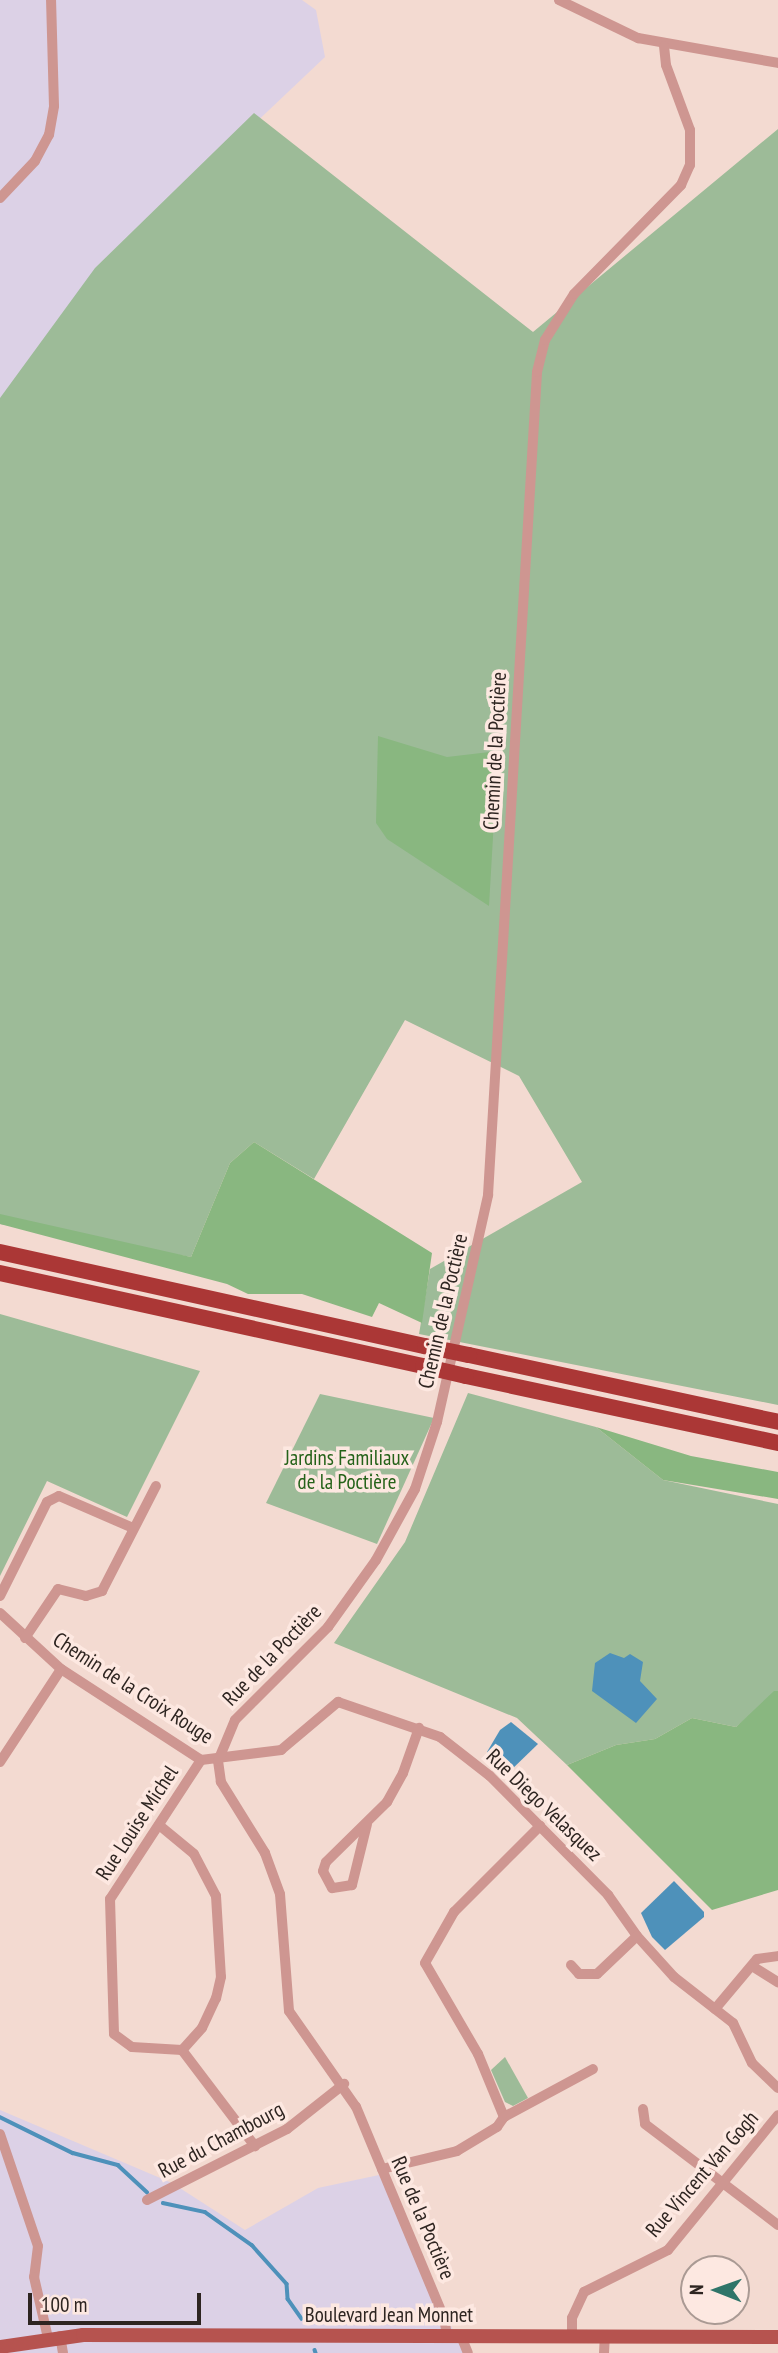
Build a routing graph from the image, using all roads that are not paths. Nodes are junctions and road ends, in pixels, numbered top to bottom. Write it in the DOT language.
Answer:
graph roads {
  1 [pos="51,0"];
  2 [pos="559,0"];
  3 [pos="664,46"];
  4 [pos="778,63"];
  5 [pos="0,198"];
  6 [pos="4,1252"];
  7 [pos="0,1273"];
  8 [pos="778,1422"];
  9 [pos="778,1443"];
  10 [pos="156,1486"];
  11 [pos="407,1507"];
  12 [pos="133,1528"];
  13 [pos="0,1596"];
  14 [pos="0,1613"];
  15 [pos="25,1638"];
  16 [pos="61,1669"];
  17 [pos="419,1728"];
  18 [pos="1,1757"];
  19 [pos="201,1760"];
  20 [pos="218,1761"];
  21 [pos="368,1824"];
  22 [pos="159,1825"];
  23 [pos="540,1826"];
  24 [pos="637,1936"];
  25 [pos="778,1956"];
  26 [pos="571,1965"];
  27 [pos="752,1966"];
  28 [pos="778,1982"];
  29 [pos="715,2010"];
  30 [pos="182,2050"];
  31 [pos="593,2069"];
  32 [pos="344,2084"];
  33 [pos="778,2088"];
  34 [pos="643,2109"];
  35 [pos="778,2115"];
  36 [pos="504,2117"];
  37 [pos="0,2134"];
  38 [pos="255,2146"];
  39 [pos="382,2169"];
  40 [pos="723,2182"];
  41 [pos="147,2200"];
  42 [pos="778,2225"];
  43 [pos="454,2336"];
  44 [pos="572,2336"];
  45 [pos="605,2336"];
  46 [pos="54,2337"];
  47 [pos="778,2337"];
  48 [pos="0,2347"];
  49 [pos="63,2353"];
  50 [pos="467,2353"];
  51 [pos="604,2353"];
  1 -- 5 [label="street"];
  2 -- 3 [label="street"];
  3 -- 4 [label="street"];
  3 -- 11 [label="street, Chemin de la Poctière"];
  6 -- 8 [label="highway, bridge"];
  7 -- 9 [label="highway, bridge"];
  10 -- 12 [label="street"];
  11 -- 20 [label="street, Rue de la Poctière"];
  12 -- 13 [label="street"];
  12 -- 15 [label="street"];
  14 -- 15 [label="street, Chemin de la Croix Rouge"];
  15 -- 16 [label="street, Chemin de la Croix Rouge"];
  16 -- 18 [label="street"];
  16 -- 19 [label="street, Chemin de la Croix Rouge"];
  17 -- 20 [label="street, Rue Diego Velasquez"];
  17 -- 21 [label="street"];
  17 -- 23 [label="street, Rue Diego Velasquez"];
  19 -- 20 [label="street, Chemin de la Croix Rouge"];
  19 -- 22 [label="street, Rue Louise Michel"];
  20 -- 32 [label="street, Rue de la Poctière"];
  21 -- 21 [label="street"];
  22 -- 30 [label="street"];
  22 -- 30 [label="street, Rue Louise Michel"];
  23 -- 24 [label="street, Rue Diego Velasquez"];
  23 -- 36 [label="street"];
  24 -- 26 [label="street"];
  24 -- 29 [label="street, Rue Diego Velasquez"];
  25 -- 27 [label="street"];
  27 -- 28 [label="street"];
  27 -- 29 [label="street"];
  29 -- 33 [label="street, Rue Diego Velasquez"];
  30 -- 38 [label="street"];
  31 -- 36 [label="street"];
  32 -- 38 [label="street, Rue du Chambourg"];
  32 -- 39 [label="street, Rue de la Poctière"];
  34 -- 40 [label="street"];
  35 -- 40 [label="street, Rue Vincent Van Gogh"];
  36 -- 39 [label="street"];
  37 -- 46 [label="street"];
  38 -- 41 [label="street, Rue du Chambourg"];
  39 -- 43 [label="street, Rue de la Poctière"];
  40 -- 42 [label="street"];
  40 -- 44 [label="street, Rue Vincent Van Gogh"];
  43 -- 44 [label="main road, Boulevard Jean Monnet"];
  43 -- 46 [label="main road, Boulevard Jean Monnet"];
  43 -- 50 [label="street, Rue de la Poctière"];
  44 -- 45 [label="main road, Boulevard Jean Monnet"];
  45 -- 47 [label="main road, Boulevard Jean Monnet"];
  45 -- 51 [label="street"];
  46 -- 48 [label="main road, Boulevard Jean Monnet"];
  46 -- 49 [label="street"];
}
